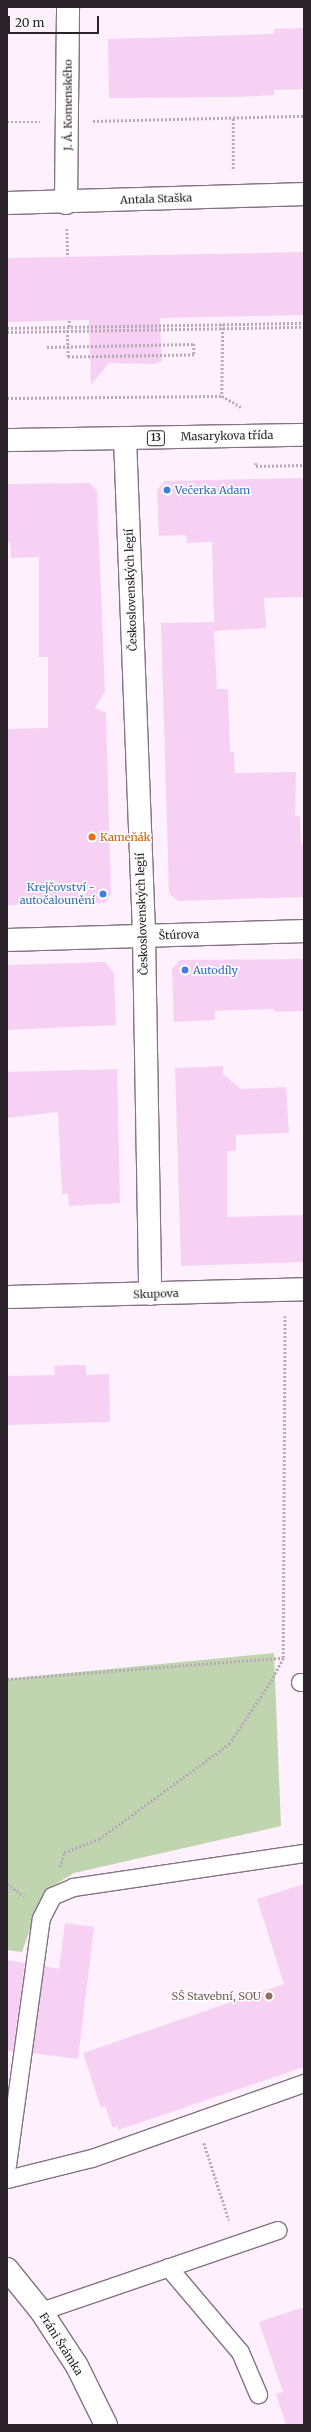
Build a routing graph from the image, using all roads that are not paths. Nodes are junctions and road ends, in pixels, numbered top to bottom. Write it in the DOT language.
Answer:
graph roads {
  1 [pos="68,7"];
  2 [pos="304,194"];
  3 [pos="7,203"];
  4 [pos="66,203"];
  5 [pos="304,435"];
  6 [pos="125,438"];
  7 [pos="7,440"];
  8 [pos="304,931"];
  9 [pos="144,936"];
  10 [pos="7,940"];
  11 [pos="295,1289"];
  12 [pos="150,1294"];
  13 [pos="7,1297"];
  14 [pos="304,1852"];
  15 [pos="304,2083"];
  16 [pos="7,2165"];
  17 [pos="7,2179"];
  18 [pos="277,2230"];
  19 [pos="168,2267"];
  20 [pos="7,2269"];
  21 [pos="40,2311"];
  22 [pos="258,2394"];
  23 [pos="106,2425"];
  1 -- 4 [label="street, J. Á. Komenského"];
  2 -- 4 [label="street, Antala Staška"];
  3 -- 4 [label="street, Antala Staška"];
  5 -- 6 [label="street, Masarykova třída / 13"];
  6 -- 7 [label="street, Masarykova třída / 13"];
  6 -- 9 [label="street, Československých legií"];
  8 -- 9 [label="street, Štúrova"];
  9 -- 10 [label="street, Štúrova"];
  9 -- 12 [label="street, Československých legií"];
  11 -- 12 [label="street, Skupova"];
  12 -- 13 [label="street, Skupova"];
  14 -- 16 [label="lane"];
  15 -- 17 [label="lane"];
  18 -- 19 [label="lane"];
  19 -- 21 [label="lane"];
  19 -- 22 [label="lane"];
  20 -- 21 [label="street, Fráni Šrámka"];
  21 -- 23 [label="street, Fráni Šrámka"];
}
